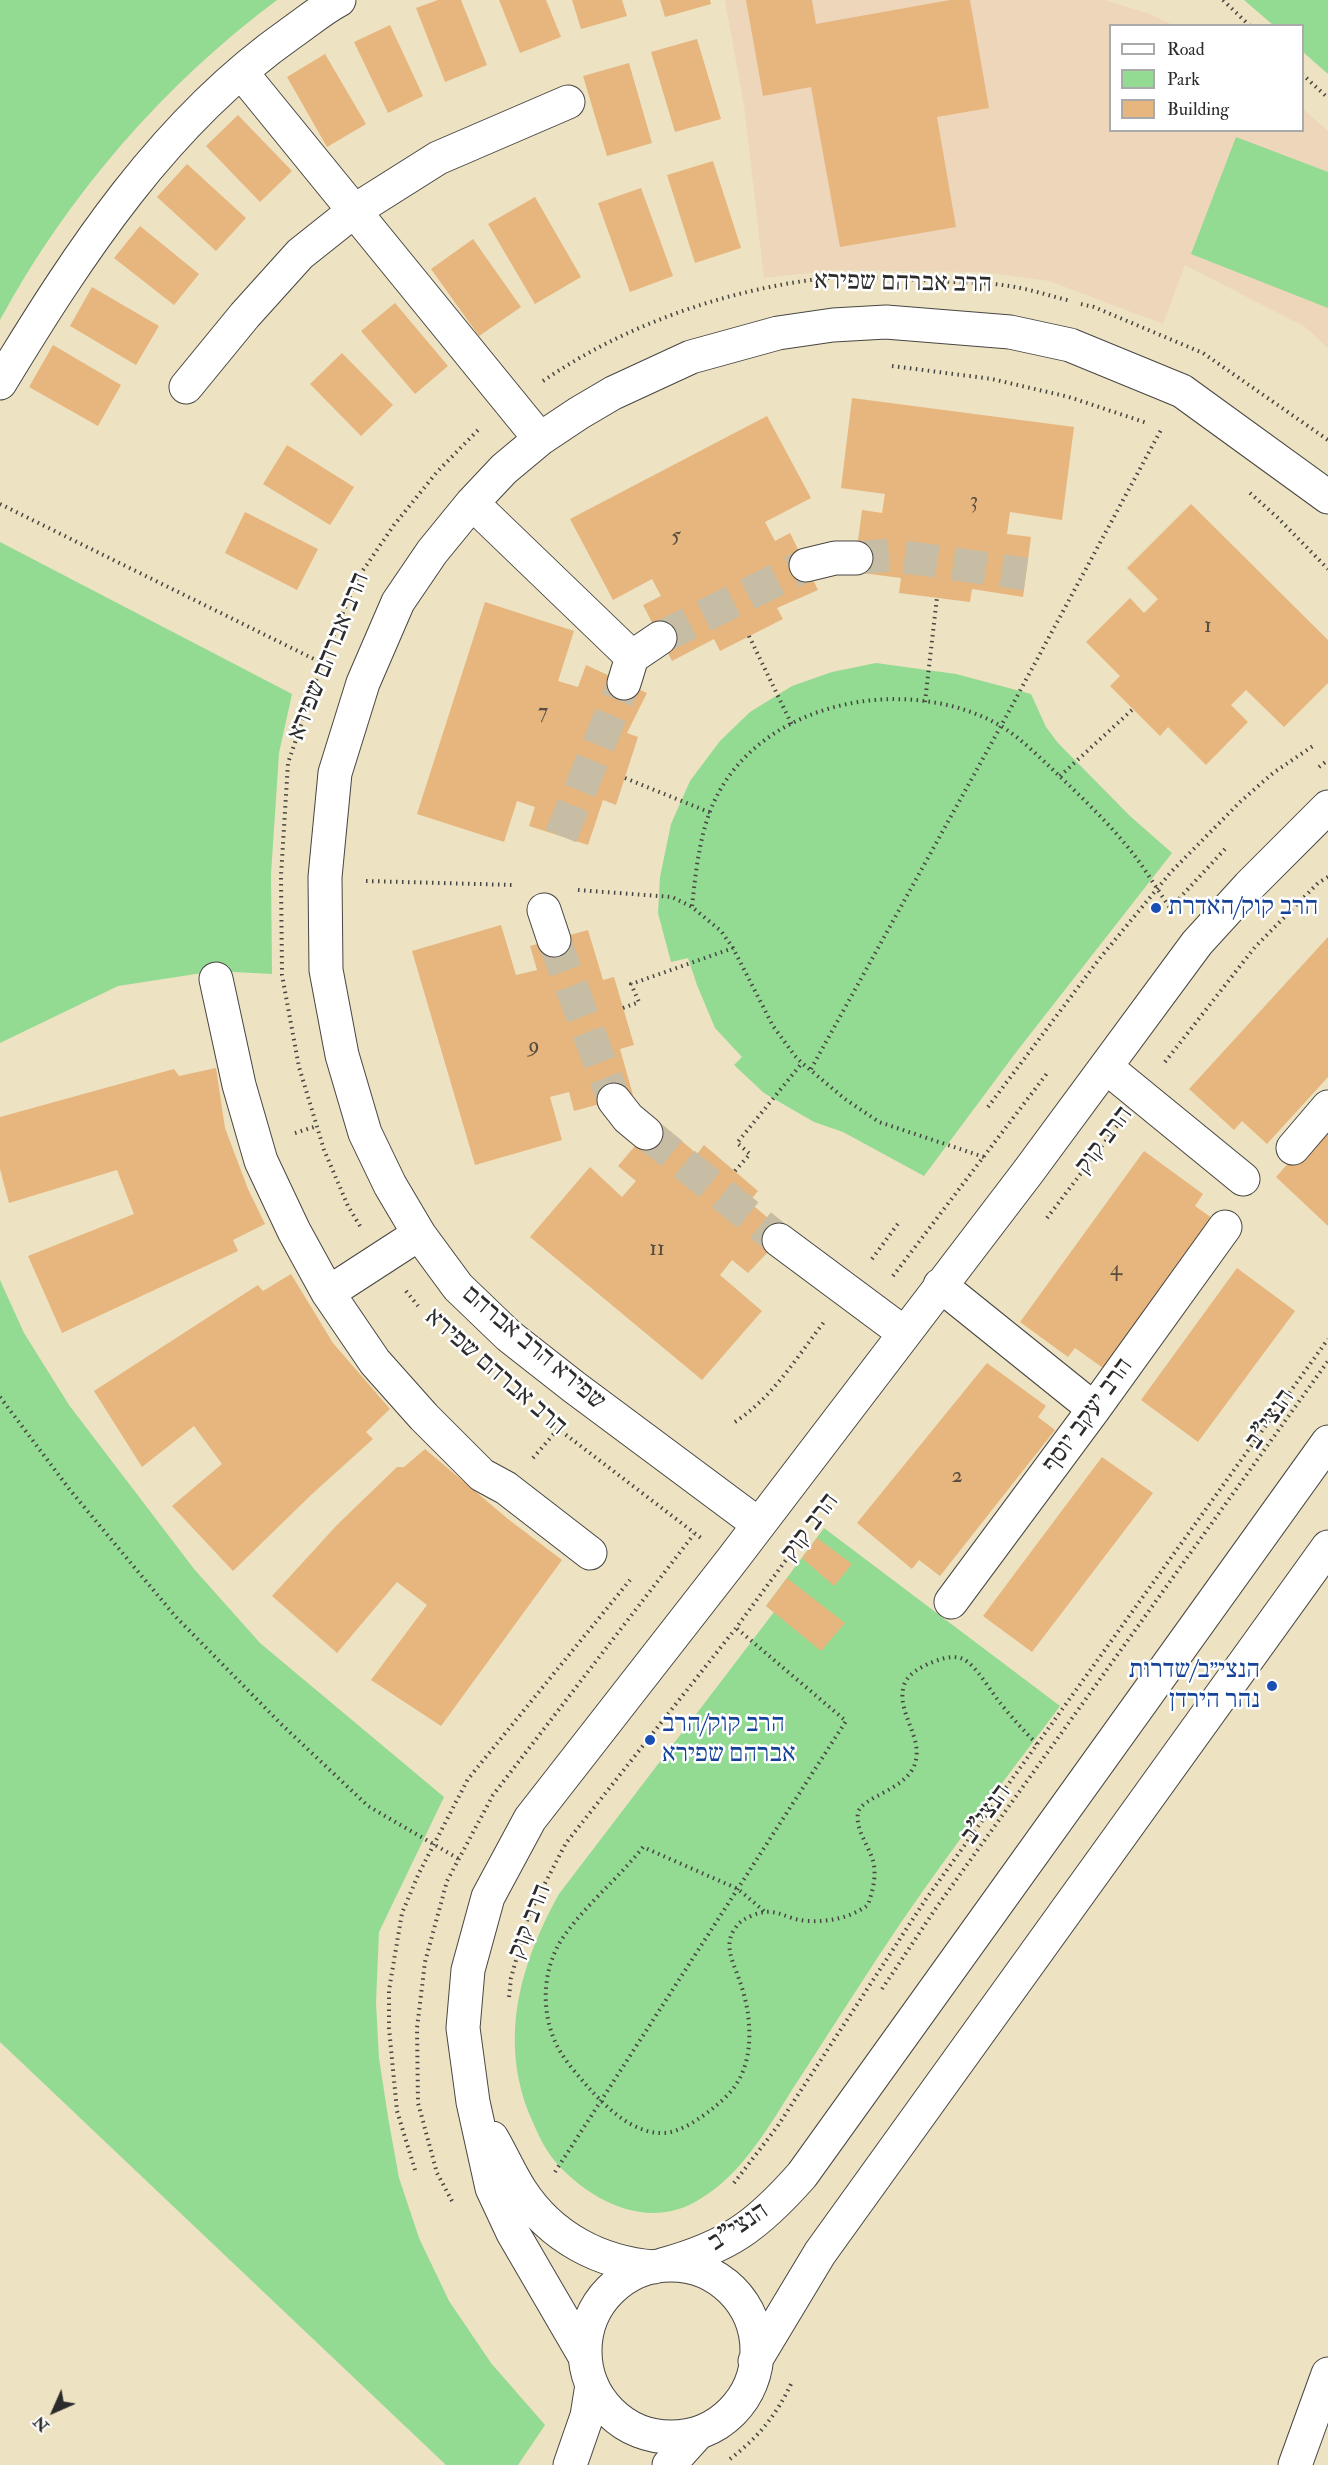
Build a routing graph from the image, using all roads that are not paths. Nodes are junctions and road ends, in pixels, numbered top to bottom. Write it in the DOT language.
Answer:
graph roads {
  1 [pos="339,0"];
  2 [pos="241,72"];
  3 [pos="568,102"];
  4 [pos="354,211"];
  5 [pos="0,383"];
  6 [pos="186,387"];
  7 [pos="540,439"];
  8 [pos="1323,497"];
  9 [pos="472,503"];
  10 [pos="856,558"];
  11 [pos="806,565"];
  12 [pos="660,638"];
  13 [pos="1328,807"];
  14 [pos="1328,826"];
  15 [pos="1286,850"];
  16 [pos="325,877"];
  17 [pos="216,979"];
  18 [pos="1107,1067"];
  19 [pos="615,1100"];
  20 [pos="1328,1107"];
  21 [pos="646,1133"];
  22 [pos="1293,1148"];
  23 [pos="1243,1179"];
  24 [pos="1225,1227"];
  25 [pos="419,1234"];
  26 [pos="779,1240"];
  27 [pos="940,1285"];
  28 [pos="328,1293"];
  29 [pos="904,1333"];
  30 [pos="1094,1410"];
  31 [pos="1328,1442"];
  32 [pos="758,1524"];
  33 [pos="1328,1547"];
  34 [pos="590,1554"];
  35 [pos="951,1602"];
  36 [pos="473,2102"];
  37 [pos="658,2266"];
  38 [pos="755,2361"];
  39 [pos="588,2370"];
  40 [pos="1328,2374"];
  41 [pos="699,2433"];
  42 [pos="570,2465"];
  43 [pos="669,2465"];
  44 [pos="1295,2465"];
  1 -- 2 [label="street"];
  2 -- 4 [label="street"];
  2 -- 5 [label="street"];
  3 -- 4 [label="street"];
  4 -- 6 [label="street"];
  4 -- 7 [label="street"];
  7 -- 8 [label="street, הרב אברהם שפירא"];
  7 -- 9 [label="street, הרב אברהם שפירא"];
  9 -- 12 [label="street"];
  9 -- 16 [label="street, הרב אברהם שפירא"];
  10 -- 11 [label="street"];
  13 -- 15 [label="street, הרב קוק"];
  14 -- 15 [label="street, הרב קוק"];
  15 -- 18 [label="street, הרב קוק"];
  16 -- 25 [label="street, שפירא הרב אברהם"];
  17 -- 28 [label="street"];
  18 -- 23 [label="street"];
  18 -- 27 [label="street, הרב קוק"];
  19 -- 21 [label="street"];
  20 -- 22 [label="street"];
  24 -- 30 [label="street, הרב יעקב יוסף"];
  25 -- 28 [label="street"];
  25 -- 32 [label="street, שפירא הרב אברהם"];
  26 -- 29 [label="street"];
  27 -- 29 [label="street, הרב קוק"];
  27 -- 30 [label="street"];
  28 -- 34 [label="street"];
  29 -- 32 [label="street, הרב קוק"];
  30 -- 35 [label="street, הרב יעקב יוסף"];
  31 -- 37 [label="street, הנצי\"ב"];
  32 -- 36 [label="street, הרב קוק"];
  33 -- 38 [label="street"];
  36 -- 37 [label="street, הרב קוק"];
  36 -- 39 [label="street, הרב קוק"];
  37 -- 38 [label="street"];
  37 -- 39 [label="street"];
  38 -- 41 [label="street"];
  39 -- 41 [label="street"];
  39 -- 42 [label="street"];
  40 -- 44 [label="street"];
  41 -- 43 [label="street"];
}
